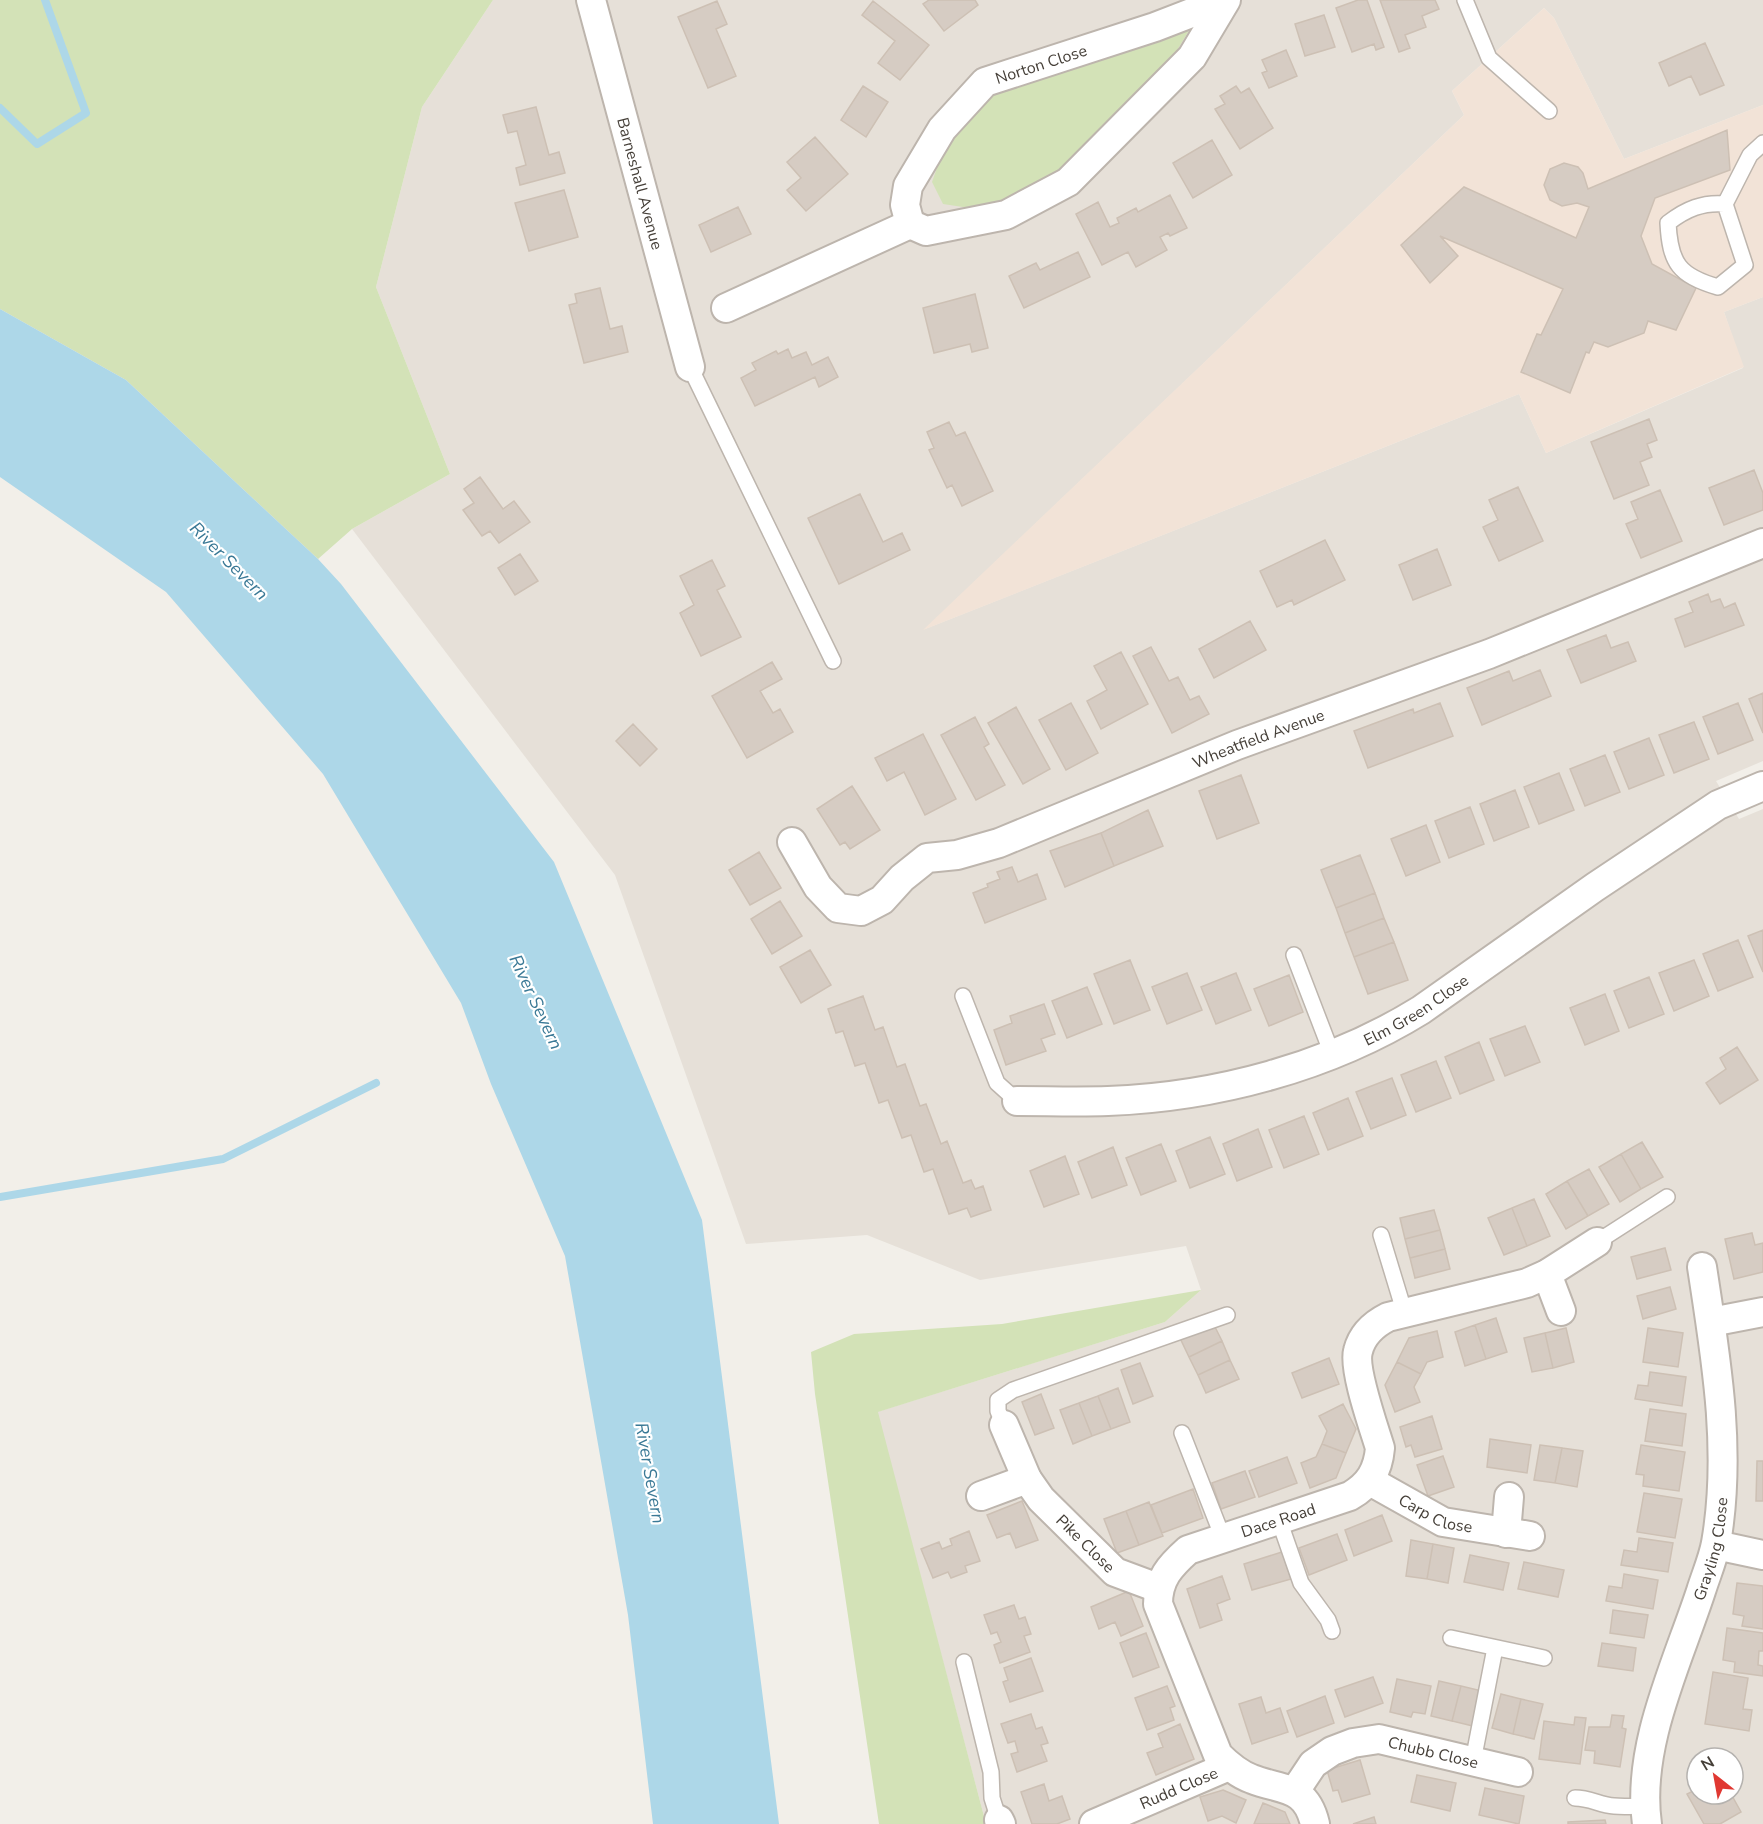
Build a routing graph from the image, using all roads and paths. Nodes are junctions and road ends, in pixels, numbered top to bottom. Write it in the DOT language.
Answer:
graph roads {
  1 [pos="591,0"];
  2 [pos="1225,0"];
  3 [pos="1465,0"];
  4 [pos="1549,111"];
  5 [pos="1763,143"];
  6 [pos="1725,204"];
  7 [pos="910,224"];
  8 [pos="726,308"];
  9 [pos="690,366"];
  10 [pos="1763,543"];
  11 [pos="833,661"];
  12 [pos="1763,786"];
  13 [pos="792,842"];
  14 [pos="1294,955"];
  15 [pos="963,996"];
  16 [pos="1332,1054"];
  17 [pos="1017,1101"];
  18 [pos="1666,1197"];
  19 [pos="1381,1235"];
  20 [pos="1597,1242"];
  21 [pos="1702,1266"];
  22 [pos="1547,1274"];
  23 [pos="1561,1311"];
  24 [pos="1763,1312"];
  25 [pos="1405,1314"];
  26 [pos="1227,1315"];
  27 [pos="1711,1322"];
  28 [pos="1004,1425"];
  29 [pos="1182,1432"];
  30 [pos="1027,1479"];
  31 [pos="1370,1481"];
  32 [pos="981,1496"];
  33 [pos="1509,1497"];
  34 [pos="1279,1520"];
  35 [pos="1223,1538"];
  36 [pos="1716,1545"];
  37 [pos="1763,1555"];
  38 [pos="1158,1588"];
  39 [pos="1332,1631"];
  40 [pos="1451,1638"];
  41 [pos="1495,1648"];
  42 [pos="1544,1658"];
  43 [pos="964,1662"];
  44 [pos="1473,1761"];
  45 [pos="1229,1767"];
  46 [pos="1518,1772"];
  47 [pos="1295,1791"];
  48 [pos="1575,1798"];
  49 [pos="1646,1815"];
  50 [pos="1000,1822"];
  51 [pos="1094,1824"];
  52 [pos="1315,1824"];
  1 -- 9 [label="street, Barneshall Avenue"];
  2 -- 7 [label="street, Norton Close"];
  2 -- 7 [label="street, Norton Close"];
  3 -- 4 [label="lane"];
  5 -- 6 [label="lane"];
  6 -- 6 [label="lane"];
  7 -- 8 [label="street"];
  9 -- 11 [label="lane"];
  10 -- 13 [label="street, Wheatfield Avenue"];
  12 -- 16 [label="street, Elm Green Close"];
  14 -- 16 [label="lane"];
  15 -- 17 [label="lane"];
  16 -- 17 [label="street, Elm Green Close"];
  18 -- 20 [label="lane"];
  19 -- 25 [label="lane"];
  20 -- 22 [label="street"];
  21 -- 27 [label="street, Grayling Close"];
  22 -- 23 [label="street"];
  22 -- 25 [label="street"];
  24 -- 27 [label="street"];
  25 -- 31 [label="street"];
  26 -- 28 [label="lane"];
  27 -- 36 [label="street, Grayling Close"];
  28 -- 30 [label="street, Pike Close"];
  29 -- 35 [label="lane"];
  30 -- 32 [label="street"];
  30 -- 38 [label="street, Pike Close"];
  31 -- 33 [label="street, Carp Close"];
  31 -- 34 [label="street, Dace Road"];
  34 -- 35 [label="street, Dace Road"];
  34 -- 39 [label="lane"];
  35 -- 38 [label="street, Dace Road"];
  36 -- 37 [label="street"];
  36 -- 49 [label="street, Grayling Close"];
  38 -- 45 [label="street"];
  40 -- 41 [label="lane"];
  41 -- 42 [label="lane"];
  41 -- 44 [label="lane"];
  43 -- 50 [label="lane"];
  44 -- 46 [label="street, Chubb Close"];
  44 -- 47 [label="street, Chubb Close"];
  45 -- 47 [label="street"];
  45 -- 51 [label="street, Rudd Close"];
  47 -- 52 [label="street"];
  48 -- 49 [label="lane"];
}
